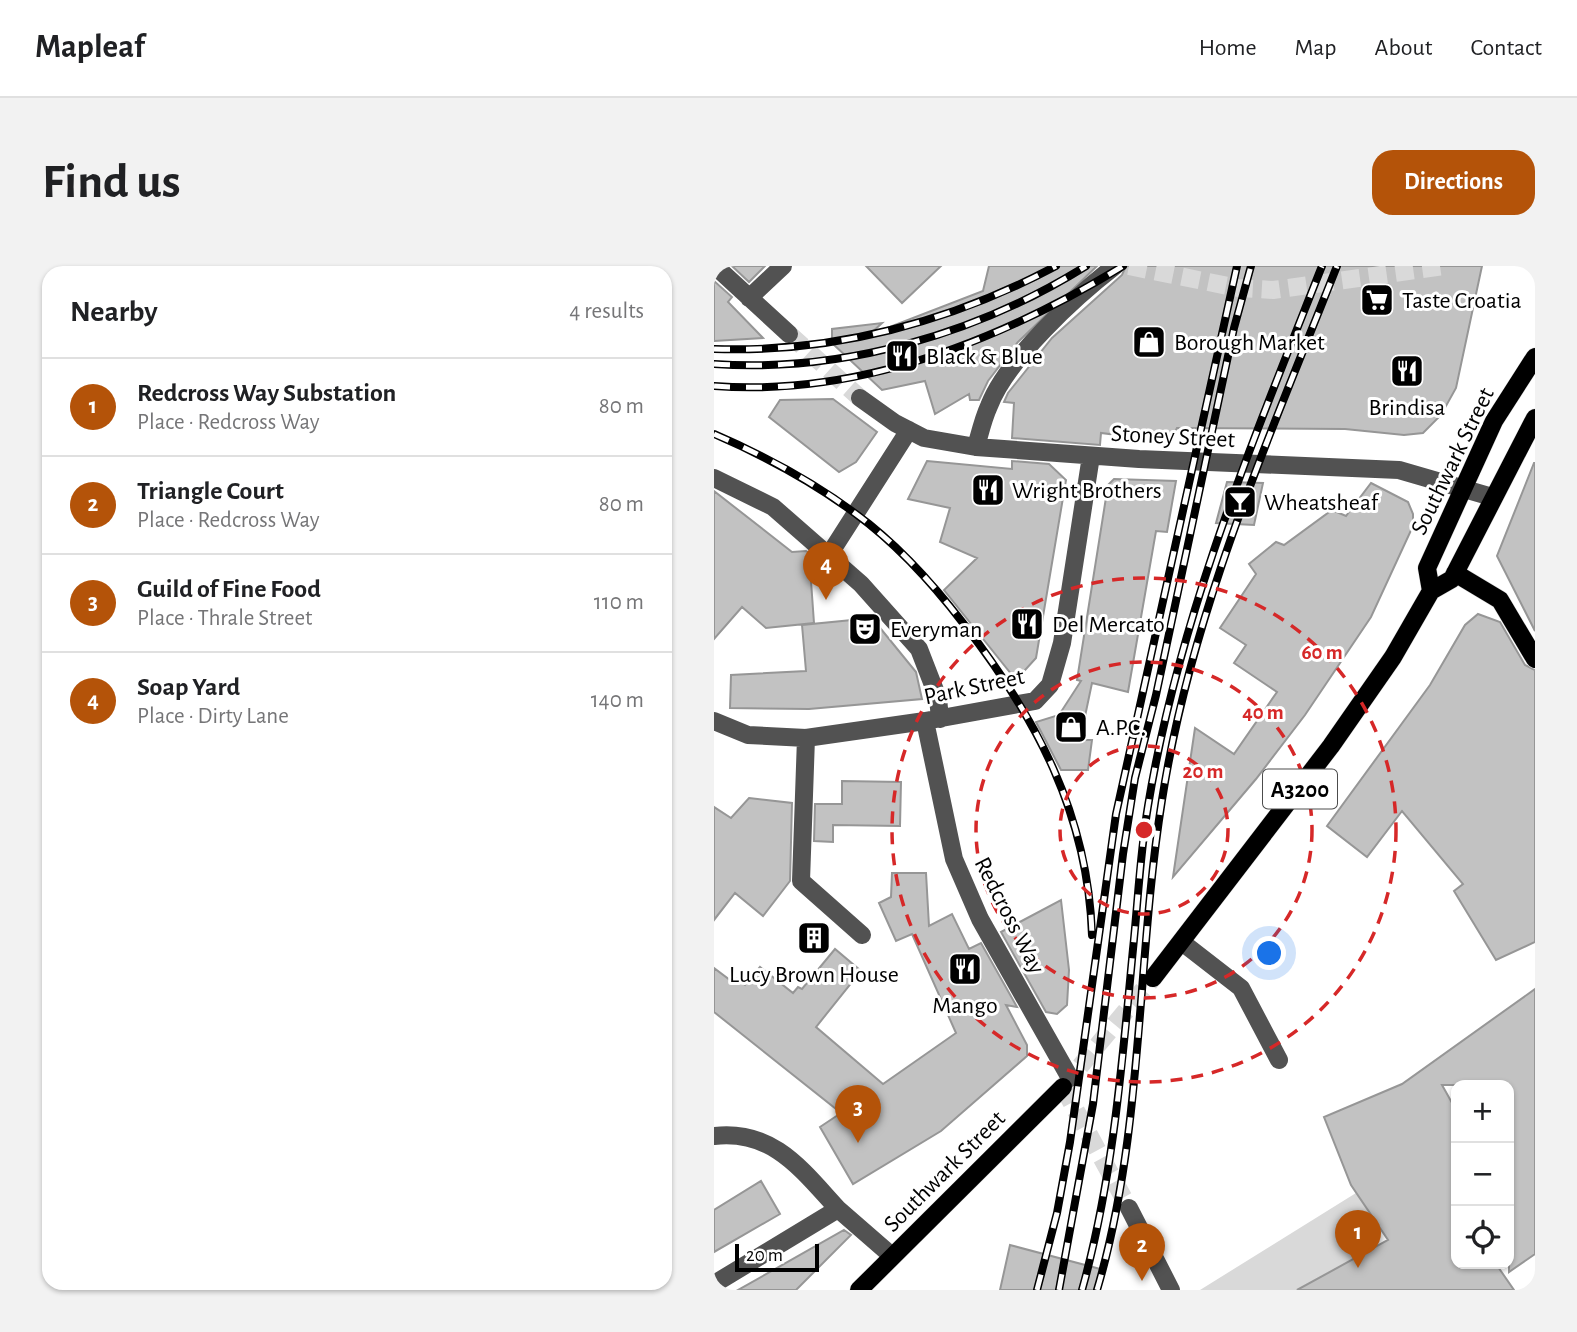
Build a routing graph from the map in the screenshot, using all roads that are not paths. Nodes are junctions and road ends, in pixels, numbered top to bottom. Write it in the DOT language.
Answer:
graph roads {
  1 [pos="715,266"];
  2 [pos="783,266"];
  3 [pos="1115,266"];
  4 [pos="749,298"];
  5 [pos="789,334"];
  6 [pos="1535,357"];
  7 [pos="860,398"];
  8 [pos="1535,418"];
  9 [pos="909,430"];
  10 [pos="976,447"];
  11 [pos="1091,456"];
  12 [pos="714,478"];
  13 [pos="1464,488"];
  14 [pos="1492,497"];
  15 [pos="829,555"];
  16 [pos="1455,573"];
  17 [pos="1432,591"];
  18 [pos="1535,659"];
  19 [pos="933,720"];
  20 [pos="714,721"];
  21 [pos="806,738"];
  22 [pos="862,935"];
  23 [pos="1183,943"];
  24 [pos="1153,978"];
  25 [pos="1279,1060"];
  26 [pos="1067,1082"];
  27 [pos="714,1136"];
  28 [pos="1129,1208"];
  29 [pos="838,1209"];
  30 [pos="892,1256"];
  31 [pos="714,1284"];
  32 [pos="865,1288"];
  33 [pos="1171,1290"];
  1 -- 4 [label="street"];
  2 -- 4 [label="street"];
  3 -- 10 [label="street"];
  4 -- 5 [label="street"];
  6 -- 13 [label="main road, Southwark Street"];
  7 -- 9 [label="street, Stoney Street"];
  8 -- 14 [label="main road, A3200"];
  9 -- 10 [label="street, Stoney Street"];
  9 -- 15 [label="street"];
  10 -- 11 [label="street, Stoney Street"];
  11 -- 13 [label="street, Stoney Street"];
  11 -- 19 [label="street, Park Street"];
  12 -- 15 [label="street, Redcross Way"];
  13 -- 14 [label="street, Stoney Street"];
  13 -- 17 [label="main road, Southwark Street"];
  14 -- 16 [label="main road, A3200"];
  15 -- 19 [label="street, Redcross Way"];
  16 -- 17 [label="main road, A3200"];
  16 -- 18 [label="main road"];
  17 -- 23 [label="main road, A3200"];
  19 -- 21 [label="street, Park Street"];
  19 -- 26 [label="street, Redcross Way"];
  20 -- 21 [label="street, Park Street"];
  21 -- 22 [label="street"];
  23 -- 24 [label="main road, A3200"];
  23 -- 25 [label="street"];
  26 -- 30 [label="main road, Southwark Street"];
  27 -- 29 [label="street"];
  28 -- 33 [label="street"];
  29 -- 30 [label="street"];
  29 -- 31 [label="street"];
  30 -- 32 [label="main road, Southwark Street"];
}
